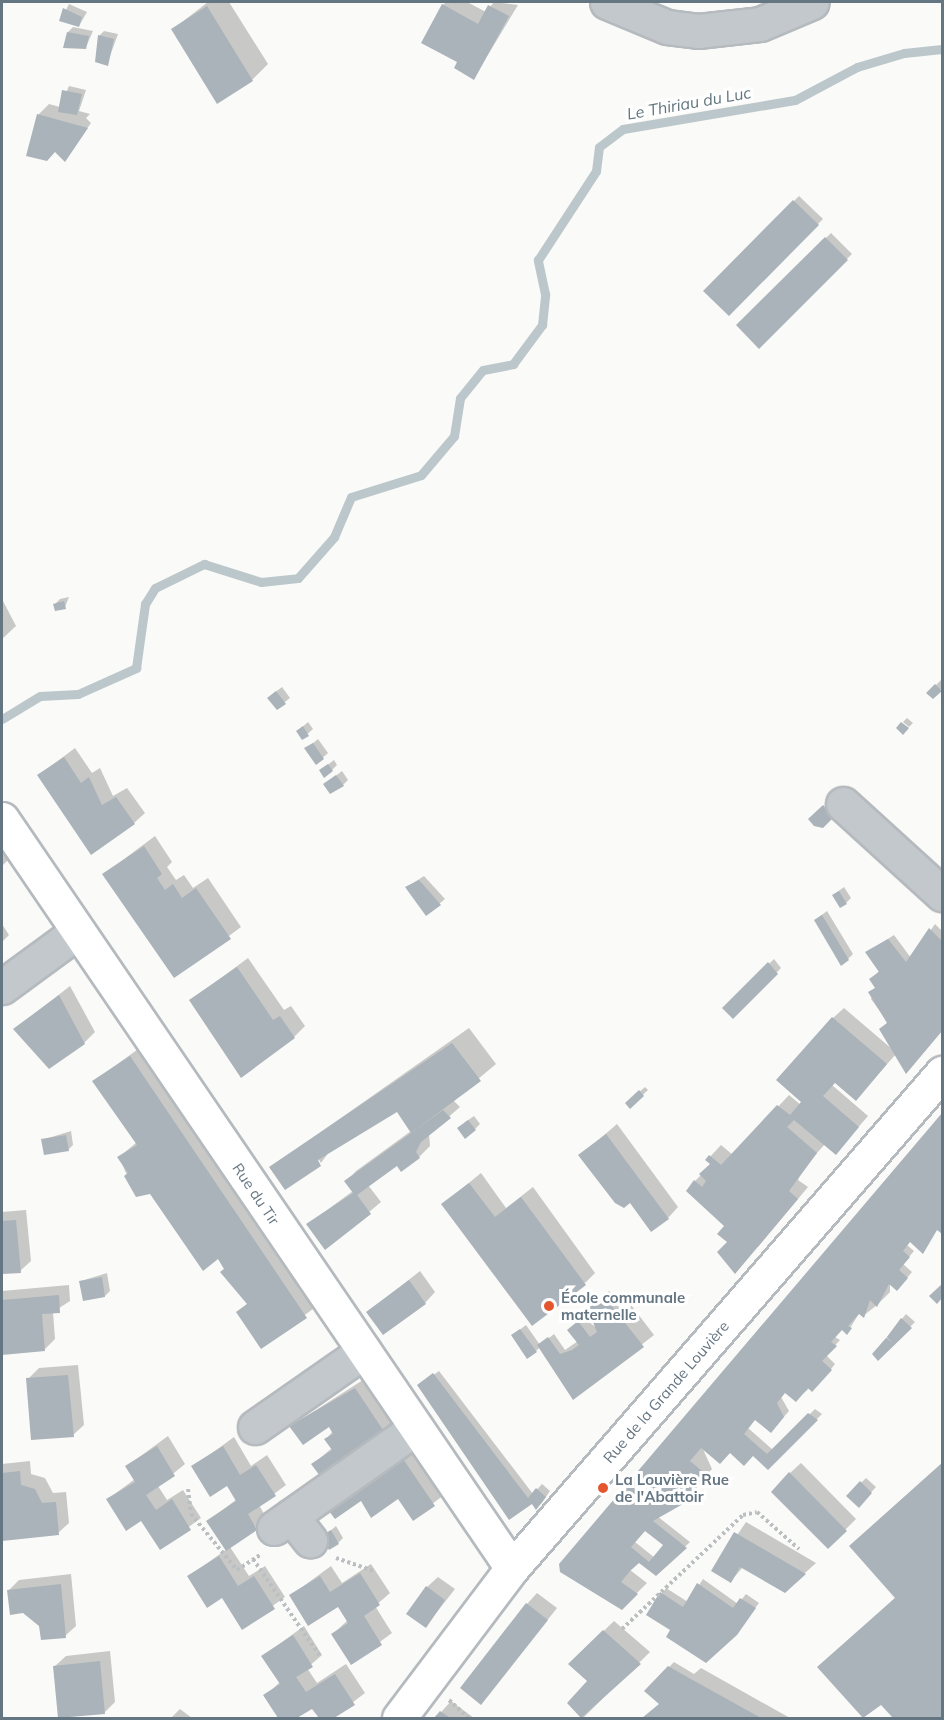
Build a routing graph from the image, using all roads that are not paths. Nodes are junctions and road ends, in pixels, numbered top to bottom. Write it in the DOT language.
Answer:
graph roads {
  1 [pos="607,2"];
  2 [pos="812,2"];
  3 [pos="843,804"];
  4 [pos="2,819"];
  5 [pos="942,894"];
  6 [pos="77,932"];
  7 [pos="2,987"];
  8 [pos="942,1073"];
  9 [pos="364,1351"];
  10 [pos="255,1427"];
  11 [pos="416,1428"];
  12 [pos="294,1538"];
  13 [pos="512,1568"];
  14 [pos="399,1719"];
  1 -- 2 [label="street"];
  3 -- 5 [label="street"];
  4 -- 6 [label="main road, Rue du Tir"];
  6 -- 7 [label="street"];
  6 -- 9 [label="main road, Rue du Tir"];
  8 -- 13 [label="main road, Rue de la Grande Louvière"];
  9 -- 10 [label="street"];
  9 -- 11 [label="main road, Rue du Tir"];
  11 -- 12 [label="street"];
  11 -- 13 [label="main road, Rue du Tir"];
  13 -- 14 [label="main road, Rue de la Grande Louvière"];
}
